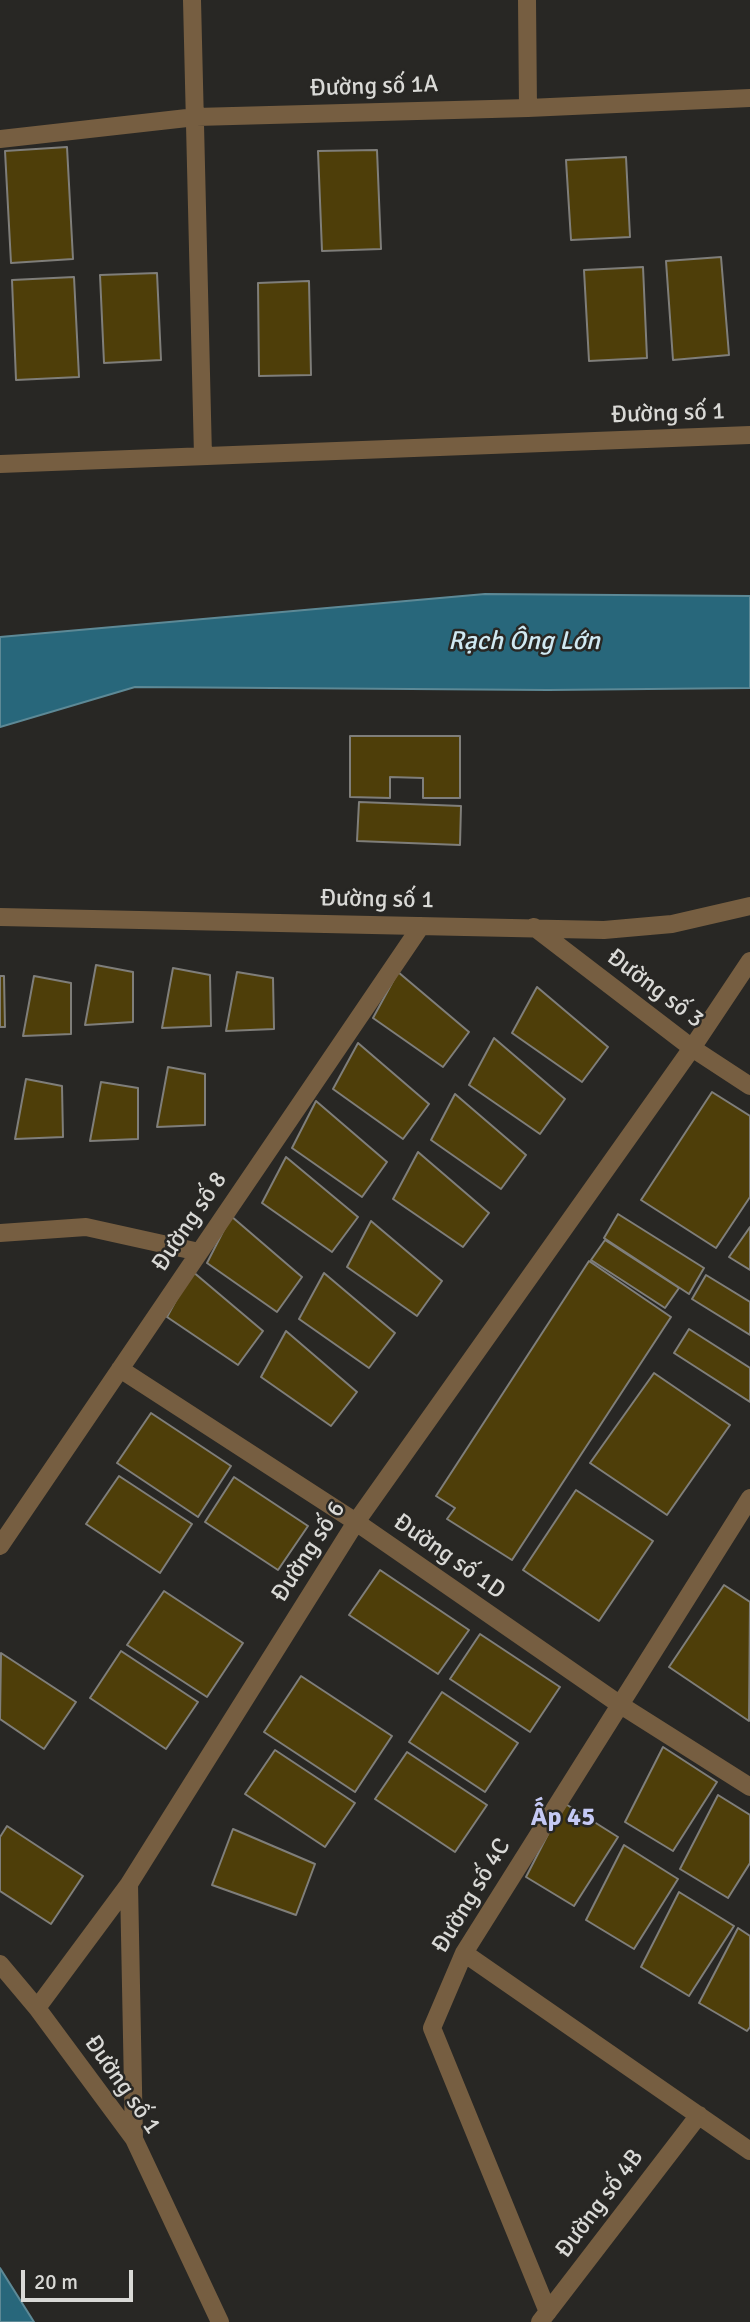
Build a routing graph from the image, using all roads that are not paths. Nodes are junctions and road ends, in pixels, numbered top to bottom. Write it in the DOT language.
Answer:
graph roads {
  1 [pos="192,0"];
  2 [pos="527,0"];
  3 [pos="750,98"];
  4 [pos="528,108"];
  5 [pos="196,117"];
  6 [pos="0,139"];
  7 [pos="750,435"];
  8 [pos="203,456"];
  9 [pos="0,464"];
  10 [pos="750,906"];
  11 [pos="0,917"];
  12 [pos="421,926"];
  13 [pos="534,928"];
  14 [pos="750,961"];
  15 [pos="692,1048"];
  16 [pos="750,1086"];
  17 [pos="0,1233"];
  18 [pos="199,1252"];
  19 [pos="120,1369"];
  20 [pos="750,1498"];
  21 [pos="356,1522"];
  22 [pos="2,1537"];
  23 [pos="619,1704"];
  24 [pos="750,1787"];
  25 [pos="129,1884"];
  26 [pos="464,1953"];
  27 [pos="0,1964"];
  28 [pos="37,2008"];
  29 [pos="698,2115"];
  30 [pos="134,2138"];
  31 [pos="750,2151"];
  32 [pos="544,2317"];
  33 [pos="220,2322"];
  1 -- 5 [label="street"];
  2 -- 4 [label="street"];
  3 -- 4 [label="street, Đường số 1A"];
  4 -- 5 [label="street, Đường số 1A"];
  5 -- 6 [label="street, Đường số 1A"];
  5 -- 8 [label="street"];
  7 -- 8 [label="street, Đường số 1"];
  8 -- 9 [label="street, Đường số 1"];
  10 -- 13 [label="street, Đường số 1"];
  11 -- 12 [label="street, Đường số 1"];
  12 -- 13 [label="street, Đường số 1"];
  12 -- 18 [label="street, Đường số 8"];
  13 -- 15 [label="street, Đường số 3"];
  14 -- 15 [label="street"];
  15 -- 16 [label="street, Đường số 3"];
  15 -- 21 [label="street, Đường số 6"];
  17 -- 18 [label="street"];
  18 -- 19 [label="street, Đường số 8"];
  19 -- 21 [label="street, Đường số 1D"];
  19 -- 22 [label="street, Đường số 8"];
  20 -- 23 [label="street, Đường số 4C"];
  21 -- 23 [label="street, Đường số 1D"];
  21 -- 25 [label="street, Đường số 6"];
  23 -- 24 [label="street, Đường số 1D"];
  23 -- 26 [label="street, Đường số 4C"];
  25 -- 28 [label="street, Đường số 6"];
  25 -- 30 [label="street"];
  26 -- 29 [label="street"];
  26 -- 32 [label="street, Đường số 4C"];
  27 -- 28 [label="street, Đường số 1"];
  28 -- 30 [label="street, Đường số 1"];
  29 -- 31 [label="street"];
  29 -- 32 [label="street, Đường số 4B"];
  30 -- 33 [label="street, Đường số 1"];
}
